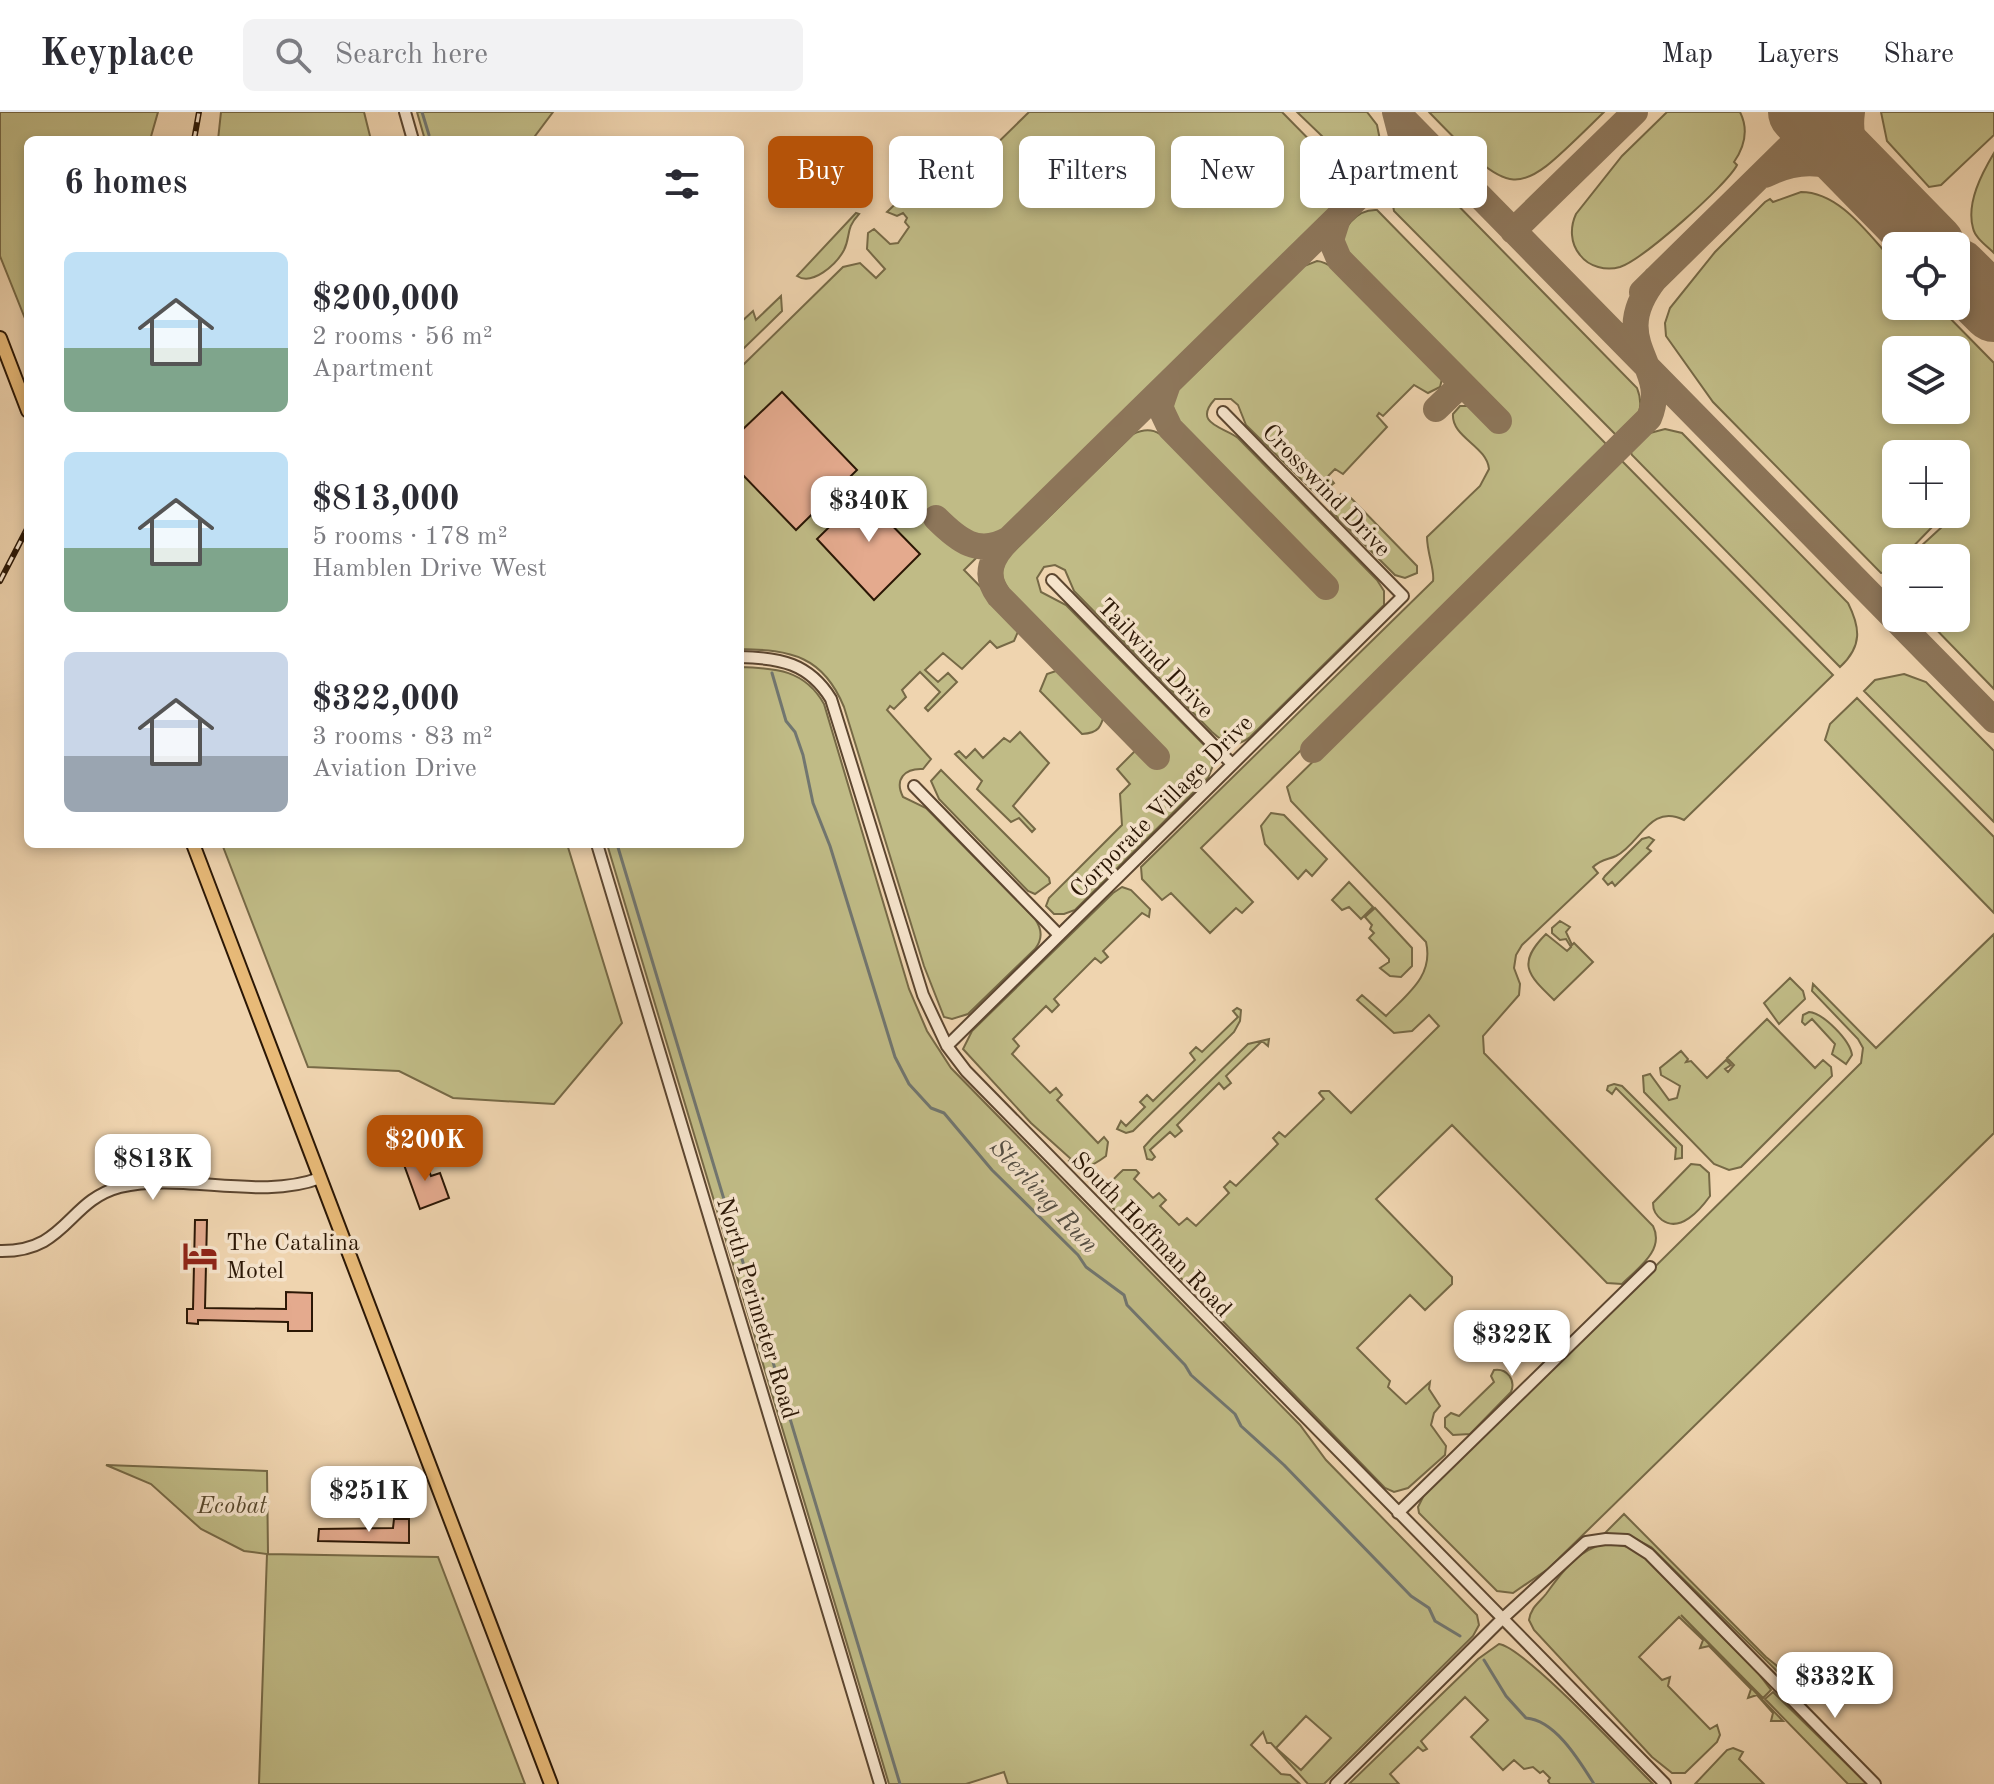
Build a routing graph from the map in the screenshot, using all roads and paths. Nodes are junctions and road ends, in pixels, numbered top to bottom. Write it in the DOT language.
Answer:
graph roads {
  1 [pos="405,112"];
  2 [pos="412,136"];
  3 [pos="0,338"];
  4 [pos="24,401"];
  5 [pos="1223,412"];
  6 [pos="1052,580"];
  7 [pos="1403,596"];
  8 [pos="744,657"];
  9 [pos="1232,764"];
  10 [pos="914,786"];
  11 [pos="195,848"];
  12 [pos="598,848"];
  13 [pos="1059,935"];
  14 [pos="947,1046"];
  15 [pos="320,1178"];
  16 [pos="0,1251"];
  17 [pos="1650,1267"];
  18 [pos="1398,1513"];
  19 [pos="1502,1619"];
  20 [pos="551,1784"];
  21 [pos="880,1784"];
  22 [pos="1336,1784"];
  23 [pos="1665,1784"];
  24 [pos="1875,1784"];
  1 -- 2 [label="street"];
  3 -- 4 [label="main road"];
  5 -- 7 [label="street, Crosswind Drive"];
  6 -- 9 [label="street, Tailwind Drive"];
  7 -- 9 [label="street, Corporate Village Drive"];
  8 -- 14 [label="street, South Hoffman Road"];
  9 -- 13 [label="street, Corporate Village Drive"];
  10 -- 13 [label="street"];
  11 -- 15 [label="main road"];
  12 -- 21 [label="street, North Perimeter Road"];
  13 -- 14 [label="street, Corporate Village Drive"];
  14 -- 18 [label="street, South Hoffman Road"];
  15 -- 16 [label="street"];
  15 -- 20 [label="main road"];
  17 -- 18 [label="street"];
  18 -- 19 [label="street, South Hoffman Road"];
  19 -- 22 [label="street"];
  19 -- 23 [label="street, South Hoffman Road"];
  19 -- 24 [label="street"];
}
